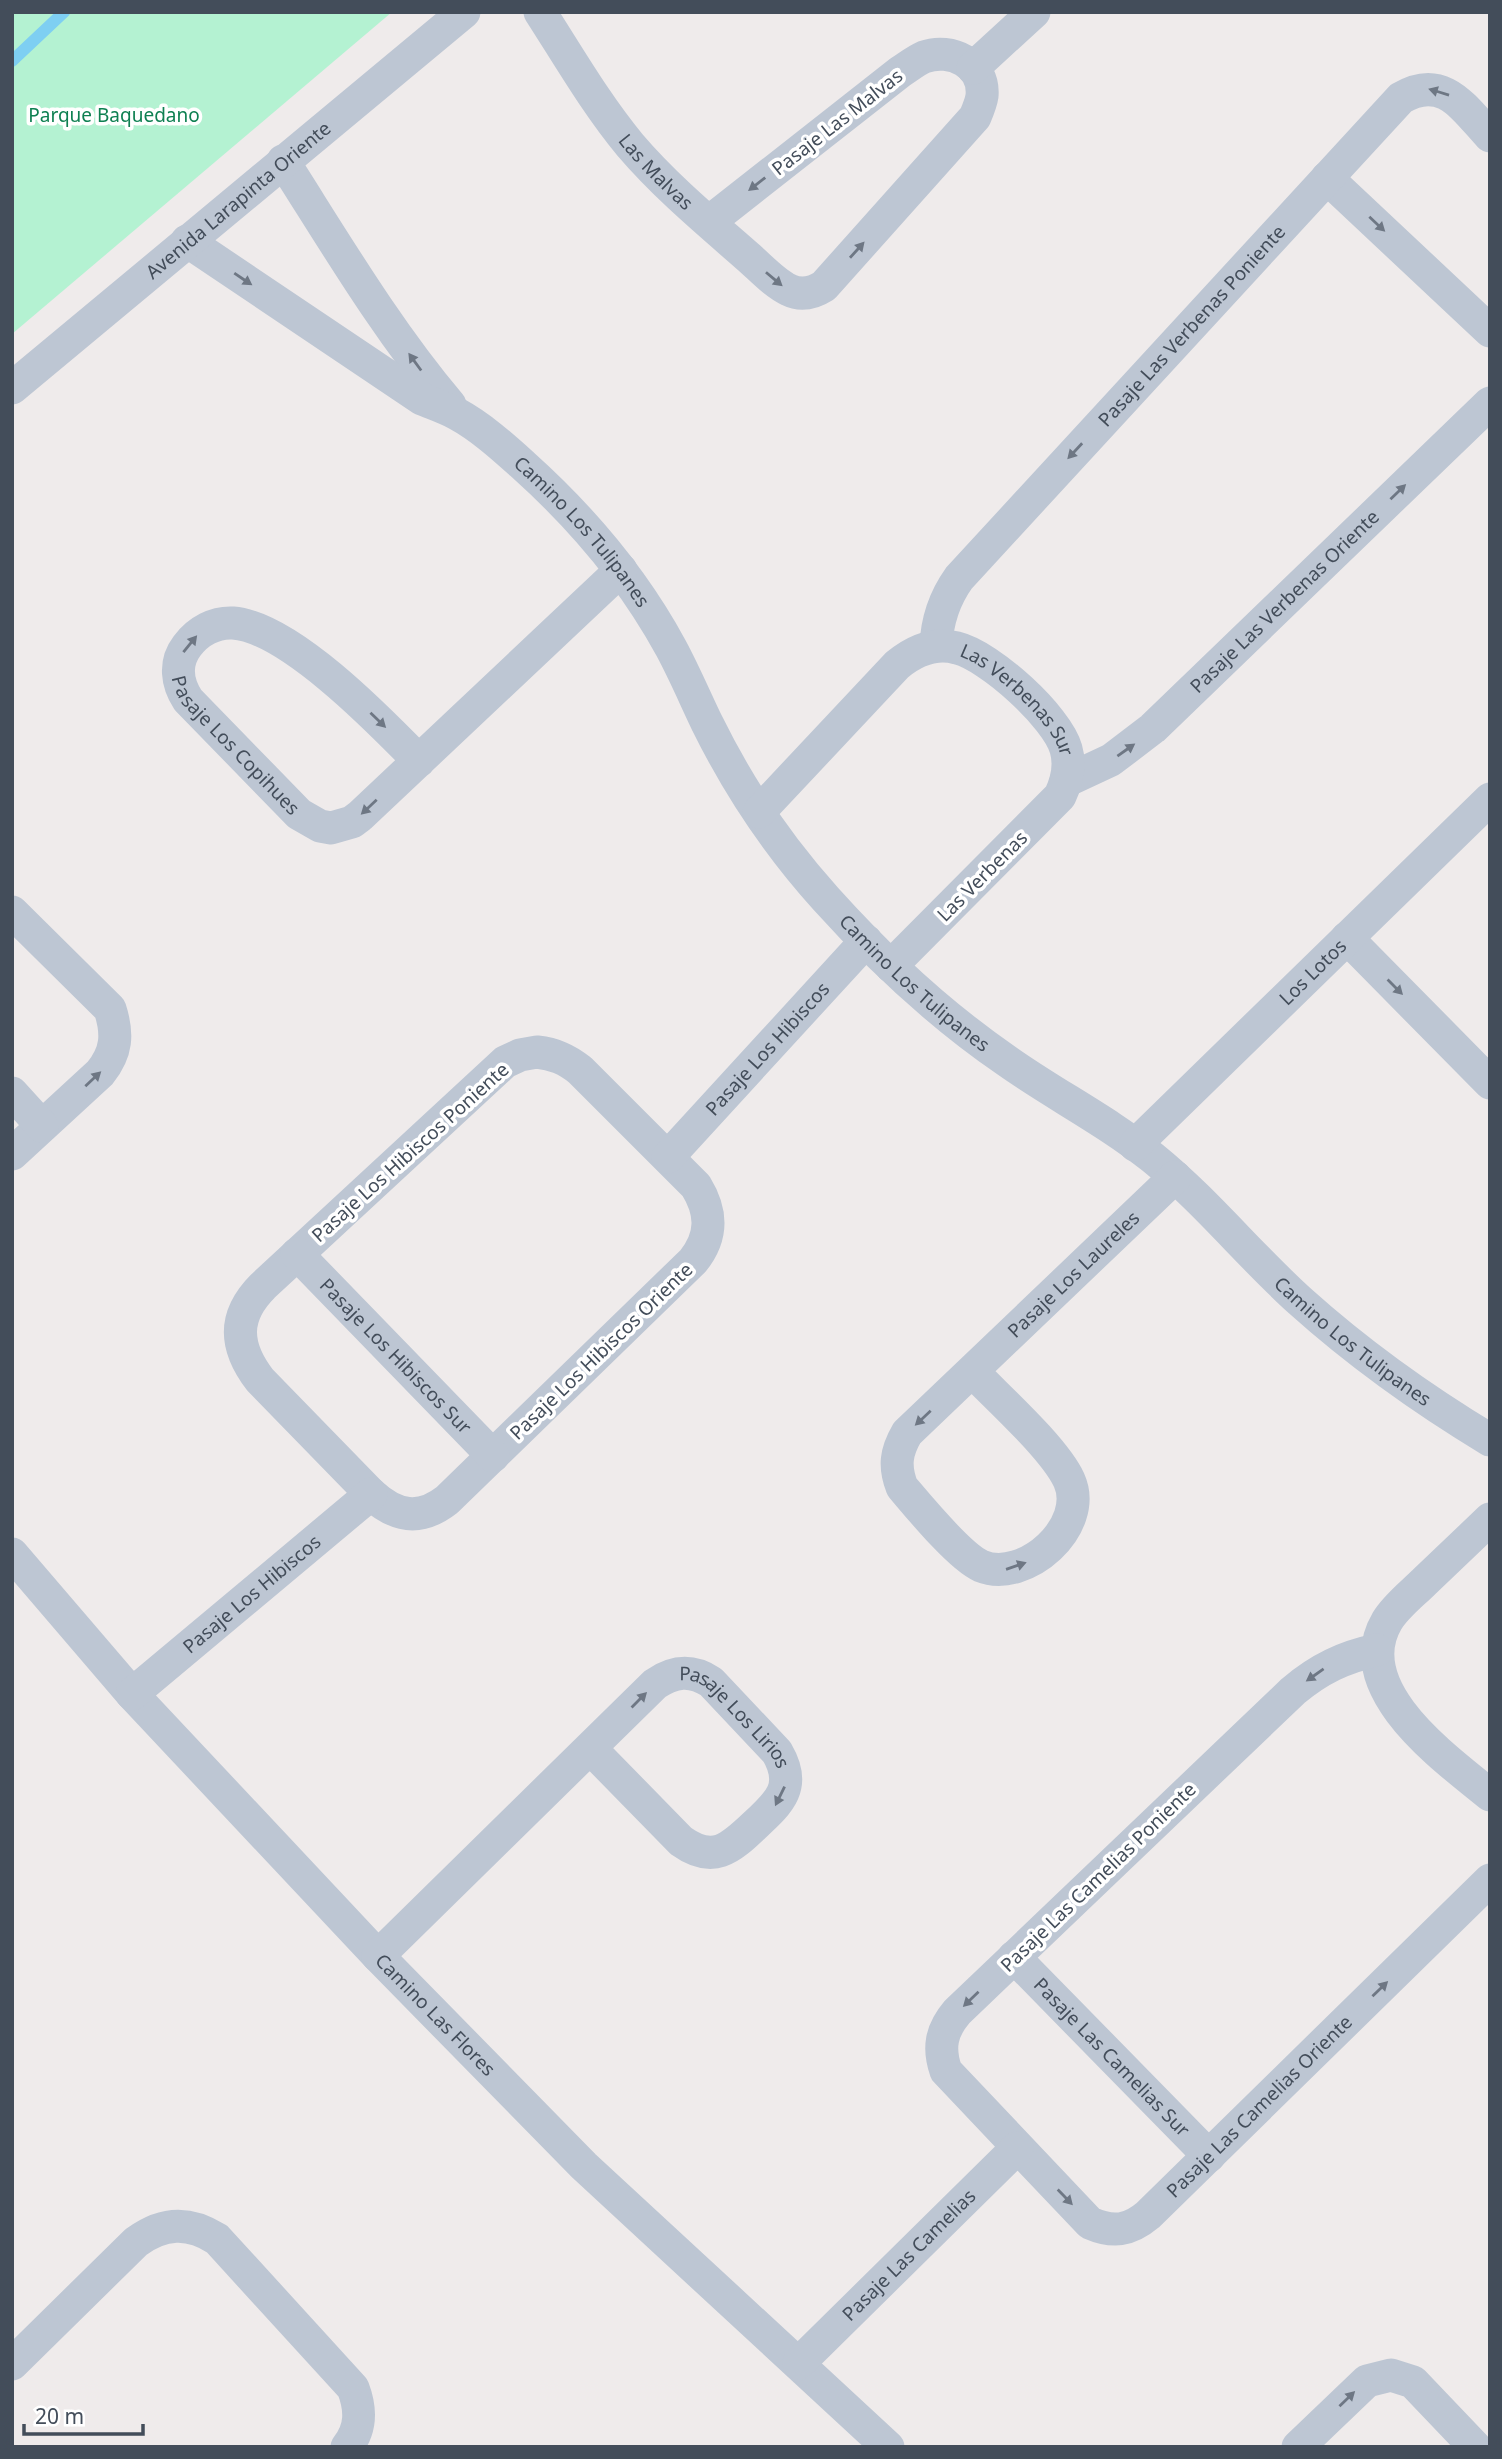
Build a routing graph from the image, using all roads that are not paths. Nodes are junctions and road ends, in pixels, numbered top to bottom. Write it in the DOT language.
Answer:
graph roads {
  1 [pos="464,12"];
  2 [pos="540,12"];
  3 [pos="1034,12"];
  4 [pos="973,68"];
  5 [pos="1490,136"];
  6 [pos="284,160"];
  7 [pos="1327,178"];
  8 [pos="709,222"];
  9 [pos="187,241"];
  10 [pos="1490,331"];
  11 [pos="12,388"];
  12 [pos="1490,403"];
  13 [pos="458,415"];
  14 [pos="621,570"];
  15 [pos="936,646"];
  16 [pos="419,761"];
  17 [pos="1066,781"];
  18 [pos="1490,799"];
  19 [pos="760,812"];
  20 [pos="12,912"];
  21 [pos="1347,938"];
  22 [pos="866,941"];
  23 [pos="891,966"];
  24 [pos="1490,1083"];
  25 [pos="12,1093"];
  26 [pos="42,1126"];
  27 [pos="1135,1144"];
  28 [pos="12,1154"];
  29 [pos="668,1157"];
  30 [pos="1175,1177"];
  31 [pos="297,1254"];
  32 [pos="973,1372"];
  33 [pos="1490,1440"];
  34 [pos="493,1456"];
  35 [pos="371,1494"];
  36 [pos="1490,1519"];
  37 [pos="12,1554"];
  38 [pos="1377,1650"];
  39 [pos="132,1694"];
  40 [pos="590,1748"];
  41 [pos="1490,1795"];
  42 [pos="1490,1880"];
  43 [pos="379,1956"];
  44 [pos="1014,1957"];
  45 [pos="1017,2148"];
  46 [pos="1209,2156"];
  47 [pos="799,2363"];
  48 [pos="12,2364"];
  49 [pos="347,2447"];
  50 [pos="888,2447"];
  51 [pos="1298,2447"];
  52 [pos="1475,2447"];
  1 -- 6 [label="street, Avenida Larapinta Oriente"];
  2 -- 8 [label="street, Las Malvas"];
  3 -- 4 [label="street"];
  4 -- 8 [label="street, Pasaje Las Malvas, one-way"];
  8 -- 4 [label="street, Las Malvas, one-way"];
  5 -- 7 [label="street, Pasaje Las Verbenas Poniente, one-way"];
  6 -- 9 [label="street, Avenida Larapinta Oriente"];
  13 -- 6 [label="street, Camino Los Tulipanes, one-way"];
  7 -- 10 [label="street, one-way"];
  7 -- 15 [label="street, Pasaje Las Verbenas Poniente, one-way"];
  9 -- 11 [label="street, Avenida Larapinta Oriente"];
  9 -- 13 [label="street, Camino Los Tulipanes, one-way"];
  17 -- 12 [label="street, Pasaje Las Verbenas Oriente, one-way"];
  13 -- 14 [label="street, Camino Los Tulipanes"];
  14 -- 16 [label="street, Pasaje Los Copihues"];
  14 -- 19 [label="street, Camino Los Tulipanes"];
  15 -- 17 [label="street, Las Verbenas Sur"];
  15 -- 19 [label="street"];
  16 -- 16 [label="street, Pasaje Los Copihues, one-way"];
  17 -- 23 [label="street, Las Verbenas"];
  18 -- 21 [label="street, Los Lotos"];
  19 -- 22 [label="street, Camino Los Tulipanes"];
  26 -- 20 [label="street, one-way"];
  21 -- 24 [label="street, one-way"];
  21 -- 27 [label="street, Los Lotos"];
  22 -- 23 [label="street, Camino Los Tulipanes"];
  22 -- 29 [label="street, Pasaje Los Hibiscos"];
  23 -- 27 [label="street, Camino Los Tulipanes"];
  25 -- 26 [label="street"];
  26 -- 28 [label="street"];
  27 -- 30 [label="street, Camino Los Tulipanes"];
  29 -- 31 [label="street, Pasaje Los Hibiscos Poniente"];
  29 -- 34 [label="street, Pasaje Los Hibiscos Oriente"];
  30 -- 32 [label="street, Pasaje Los Laureles"];
  30 -- 33 [label="street, Camino Los Tulipanes"];
  31 -- 34 [label="street, Pasaje Los Hibiscos Sur"];
  31 -- 35 [label="street, Pasaje Los Hibiscos Poniente"];
  32 -- 32 [label="street, Pasaje Los Laureles, one-way"];
  34 -- 35 [label="street, Pasaje Los Hibiscos Oriente"];
  35 -- 39 [label="street, Pasaje Los Hibiscos"];
  36 -- 38 [label="street"];
  37 -- 39 [label="street, Camino Las Flores"];
  38 -- 41 [label="street"];
  38 -- 44 [label="street, Pasaje Las Camelias Poniente, one-way"];
  39 -- 43 [label="street, Camino Las Flores"];
  40 -- 40 [label="street, Pasaje Los Lirios, one-way"];
  40 -- 43 [label="street, Pasaje Los Lirios"];
  46 -- 42 [label="street, Pasaje Las Camelias Oriente, one-way"];
  43 -- 47 [label="street, Camino Las Flores"];
  44 -- 45 [label="street, Pasaje Las Camelias Poniente, one-way"];
  44 -- 46 [label="street, Pasaje Las Camelias Sur"];
  45 -- 46 [label="street, Pasaje Las Camelias Oriente, one-way"];
  45 -- 47 [label="street, Pasaje Las Camelias"];
  47 -- 50 [label="street, Camino Las Flores"];
  48 -- 49 [label="street"];
  51 -- 52 [label="street, one-way"];
}
